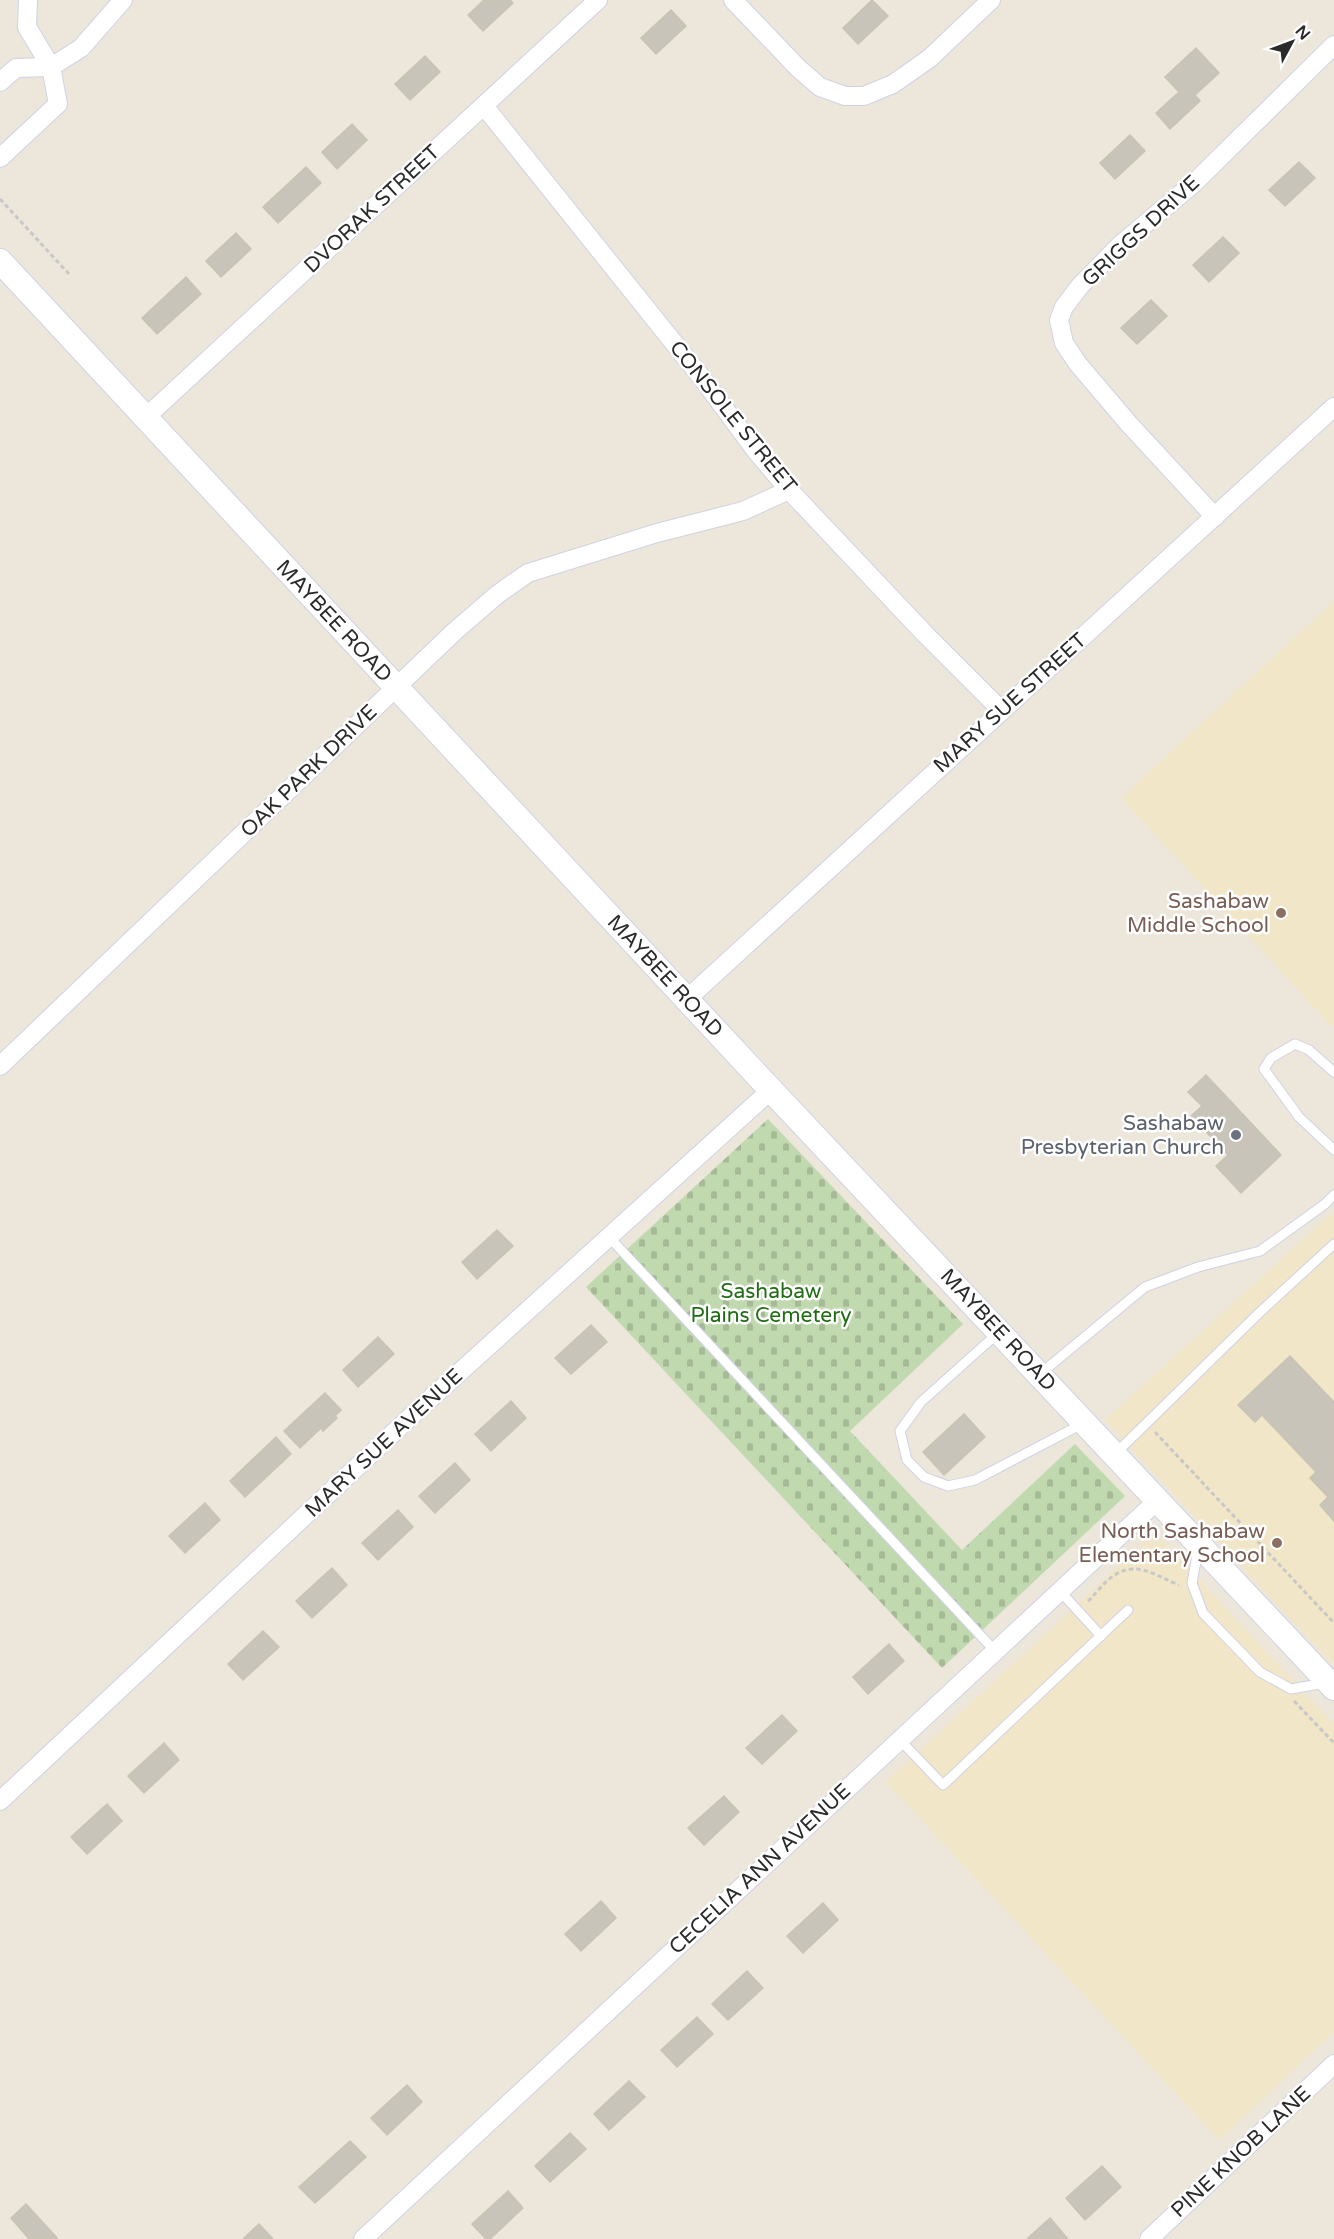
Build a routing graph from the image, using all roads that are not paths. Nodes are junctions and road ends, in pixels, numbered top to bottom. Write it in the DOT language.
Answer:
graph roads {
  1 [pos="28,0"];
  2 [pos="123,0"];
  3 [pos="598,0"];
  4 [pos="733,0"];
  5 [pos="991,0"];
  6 [pos="1334,45"];
  7 [pos="51,67"];
  8 [pos="0,82"];
  9 [pos="484,106"];
  10 [pos="0,158"];
  11 [pos="0,261"];
  12 [pos="1334,407"];
  13 [pos="145,418"];
  14 [pos="789,490"];
  15 [pos="1215,517"];
  16 [pos="396,688"];
  17 [pos="1002,711"];
  18 [pos="687,999"];
  19 [pos="1,1063"];
  20 [pos="1334,1072"];
  21 [pos="771,1090"];
  22 [pos="1334,1150"];
  23 [pos="1334,1195"];
  24 [pos="609,1237"];
  25 [pos="1334,1244"];
  26 [pos="1000,1332"];
  27 [pos="1040,1374"];
  28 [pos="1085,1422"];
  29 [pos="1115,1454"];
  30 [pos="1158,1500"];
  31 [pos="1200,1545"];
  32 [pos="1060,1591"];
  33 [pos="1128,1610"];
  34 [pos="1101,1636"];
  35 [pos="995,1651"];
  36 [pos="1331,1685"];
  37 [pos="899,1739"];
  38 [pos="0,1801"];
  39 [pos="1334,2064"];
  40 [pos="363,2239"];
  41 [pos="1149,2239"];
  1 -- 7 [label="street"];
  2 -- 7 [label="street"];
  3 -- 9 [label="street, DVORAK STREET"];
  4 -- 5 [label="street"];
  6 -- 15 [label="street, GRIGGS DRIVE"];
  7 -- 8 [label="street"];
  7 -- 10 [label="street"];
  9 -- 13 [label="street, DVORAK STREET"];
  9 -- 14 [label="street, CONSOLE STREET"];
  11 -- 13 [label="main road, MAYBEE ROAD"];
  12 -- 15 [label="street, MARY SUE STREET"];
  13 -- 16 [label="main road, MAYBEE ROAD"];
  14 -- 16 [label="street, OAK PARK DRIVE"];
  14 -- 17 [label="street, CONSOLE STREET"];
  15 -- 17 [label="street, MARY SUE STREET"];
  16 -- 18 [label="main road, MAYBEE ROAD"];
  16 -- 19 [label="street, OAK PARK DRIVE"];
  17 -- 18 [label="street, MARY SUE STREET"];
  18 -- 21 [label="main road, MAYBEE ROAD"];
  20 -- 22 [label="lane"];
  21 -- 24 [label="street, MARY SUE AVENUE"];
  21 -- 26 [label="main road, MAYBEE ROAD"];
  23 -- 27 [label="lane"];
  24 -- 35 [label="lane"];
  24 -- 38 [label="street, MARY SUE AVENUE"];
  25 -- 29 [label="lane"];
  26 -- 27 [label="main road, MAYBEE ROAD"];
  26 -- 28 [label="lane"];
  27 -- 28 [label="main road, MAYBEE ROAD"];
  28 -- 29 [label="main road, MAYBEE ROAD"];
  29 -- 30 [label="main road, MAYBEE ROAD"];
  30 -- 31 [label="main road, MAYBEE ROAD"];
  30 -- 32 [label="street, CECELIA ANN AVENUE"];
  31 -- 36 [label="main road, MAYBEE ROAD"];
  31 -- 36 [label="lane"];
  32 -- 34 [label="lane"];
  32 -- 35 [label="street, CECELIA ANN AVENUE"];
  33 -- 34 [label="lane"];
  34 -- 37 [label="lane"];
  35 -- 37 [label="street, CECELIA ANN AVENUE"];
  37 -- 40 [label="street, CECELIA ANN AVENUE"];
  39 -- 41 [label="street, PINE KNOB LANE"];
}
